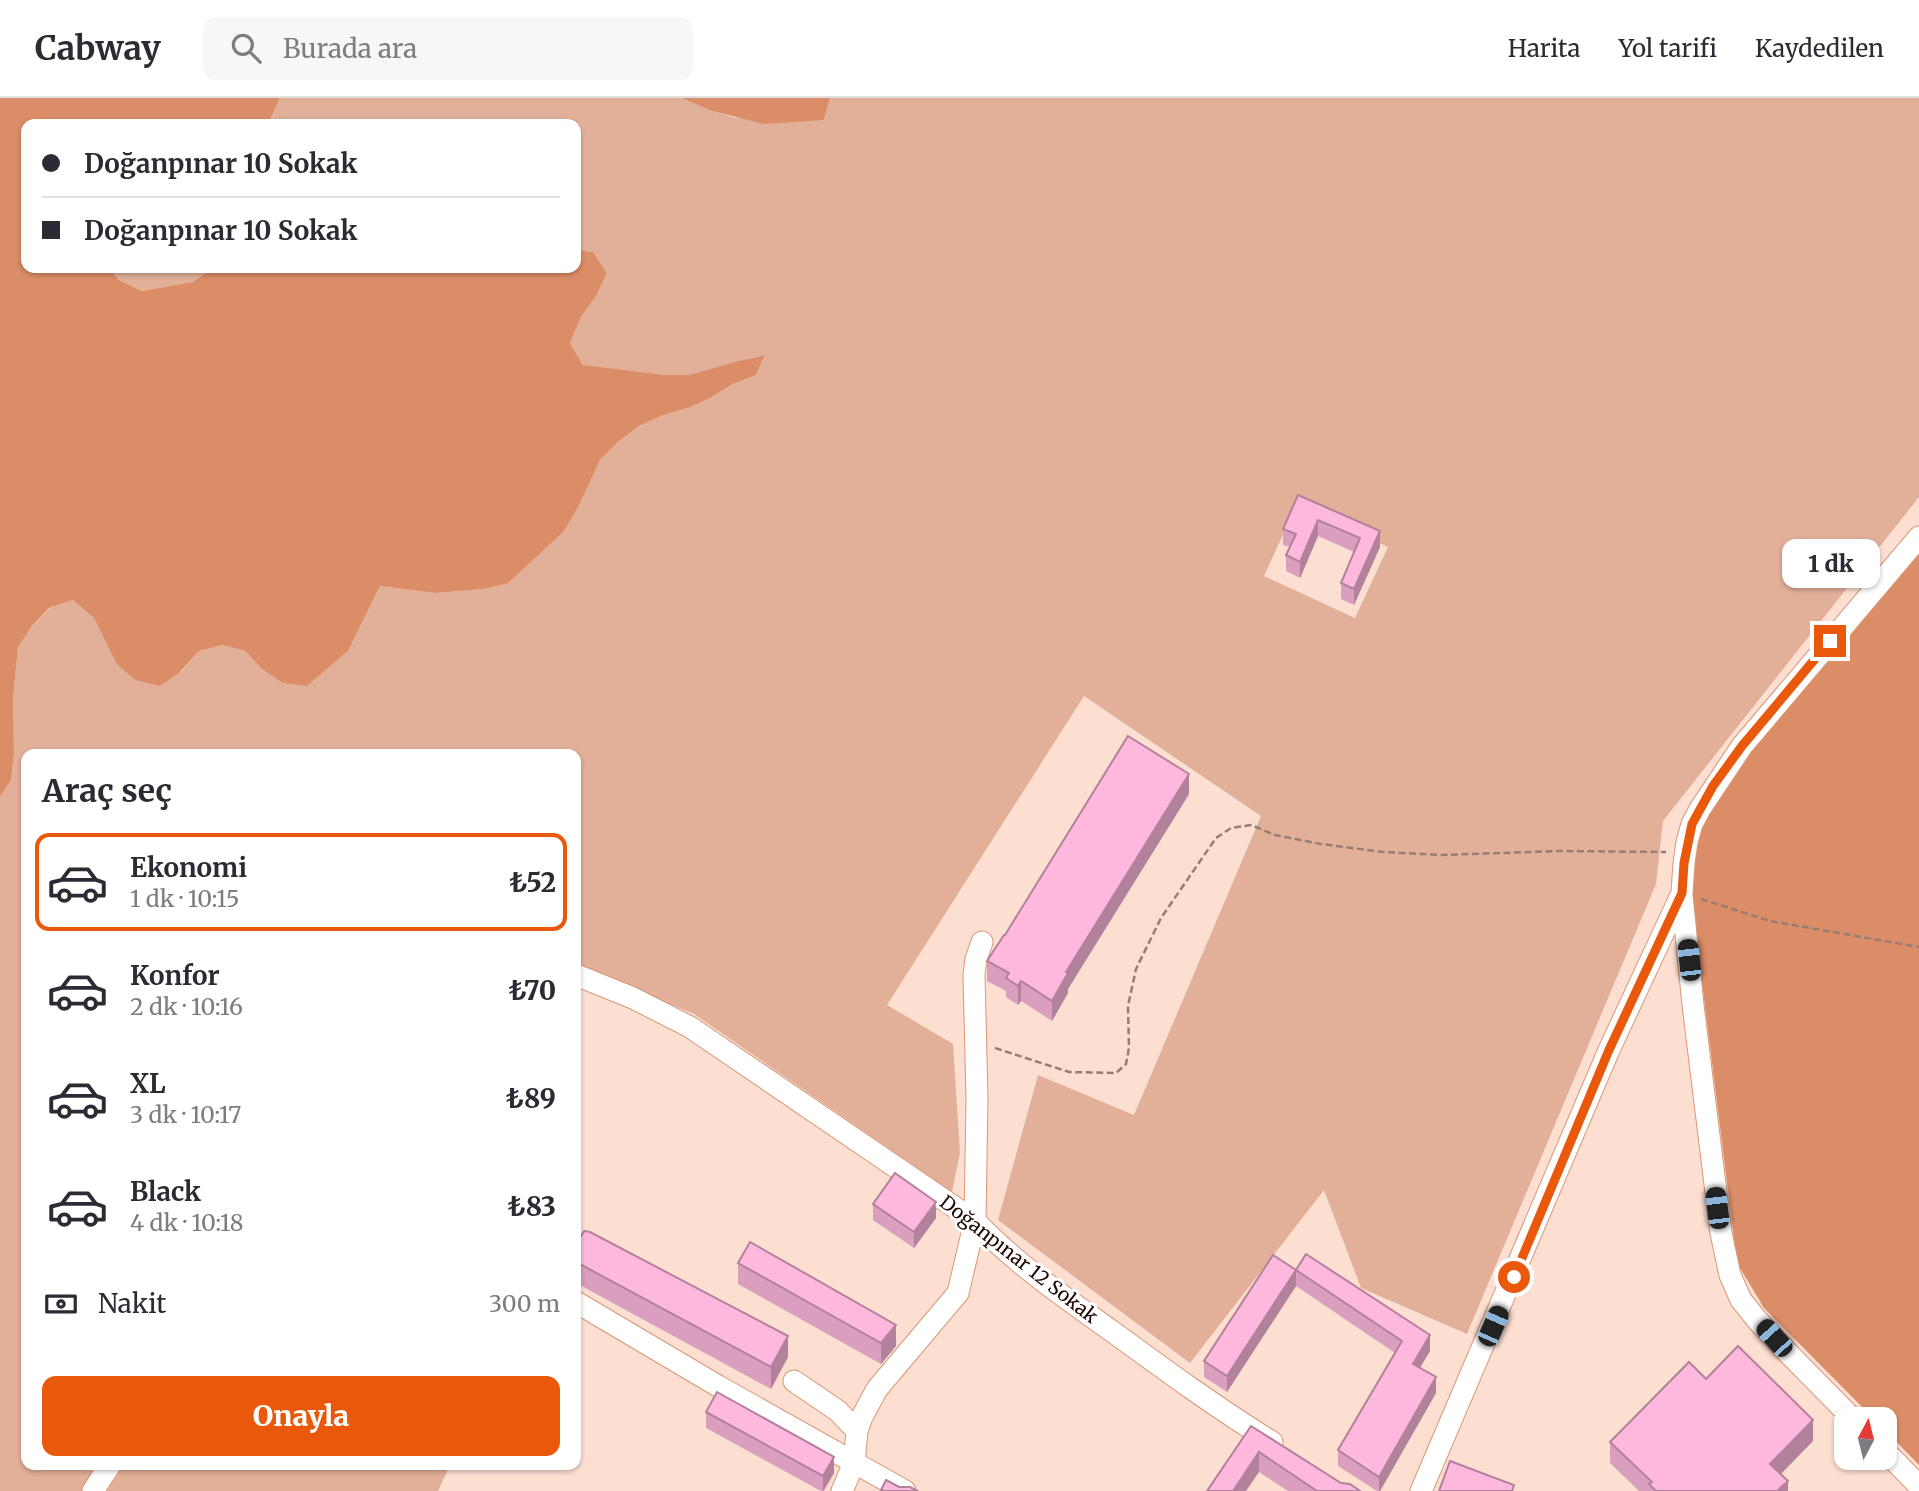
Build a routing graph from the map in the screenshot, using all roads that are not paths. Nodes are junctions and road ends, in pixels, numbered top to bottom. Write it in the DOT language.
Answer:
graph roads {
  1 [pos="1919,537"];
  2 [pos="1682,893"];
  3 [pos="982,942"];
  4 [pos="581,977"];
  5 [pos="975,1221"];
  6 [pos="581,1305"];
  7 [pos="794,1381"];
  8 [pos="1841,1407"];
  9 [pos="857,1431"];
  10 [pos="1292,1455"];
  11 [pos="854,1463"];
  12 [pos="1897,1463"];
  13 [pos="107,1470"];
  14 [pos="1919,1486"];
  15 [pos="93,1491"];
  16 [pos="842,1491"];
  17 [pos="905,1491"];
  18 [pos="1422,1491"];
  1 -- 2 [label="street"];
  2 -- 8 [label="street"];
  2 -- 18 [label="street"];
  3 -- 5 [label="street"];
  4 -- 5 [label="street, Doğanpınar 12 Sokak"];
  5 -- 9 [label="street"];
  5 -- 10 [label="street, Doğanpınar 12 Sokak"];
  6 -- 11 [label="street"];
  7 -- 9 [label="street"];
  9 -- 11 [label="street"];
  11 -- 16 [label="street"];
  11 -- 17 [label="street"];
  12 -- 14 [label="street"];
  13 -- 15 [label="street"];
}
